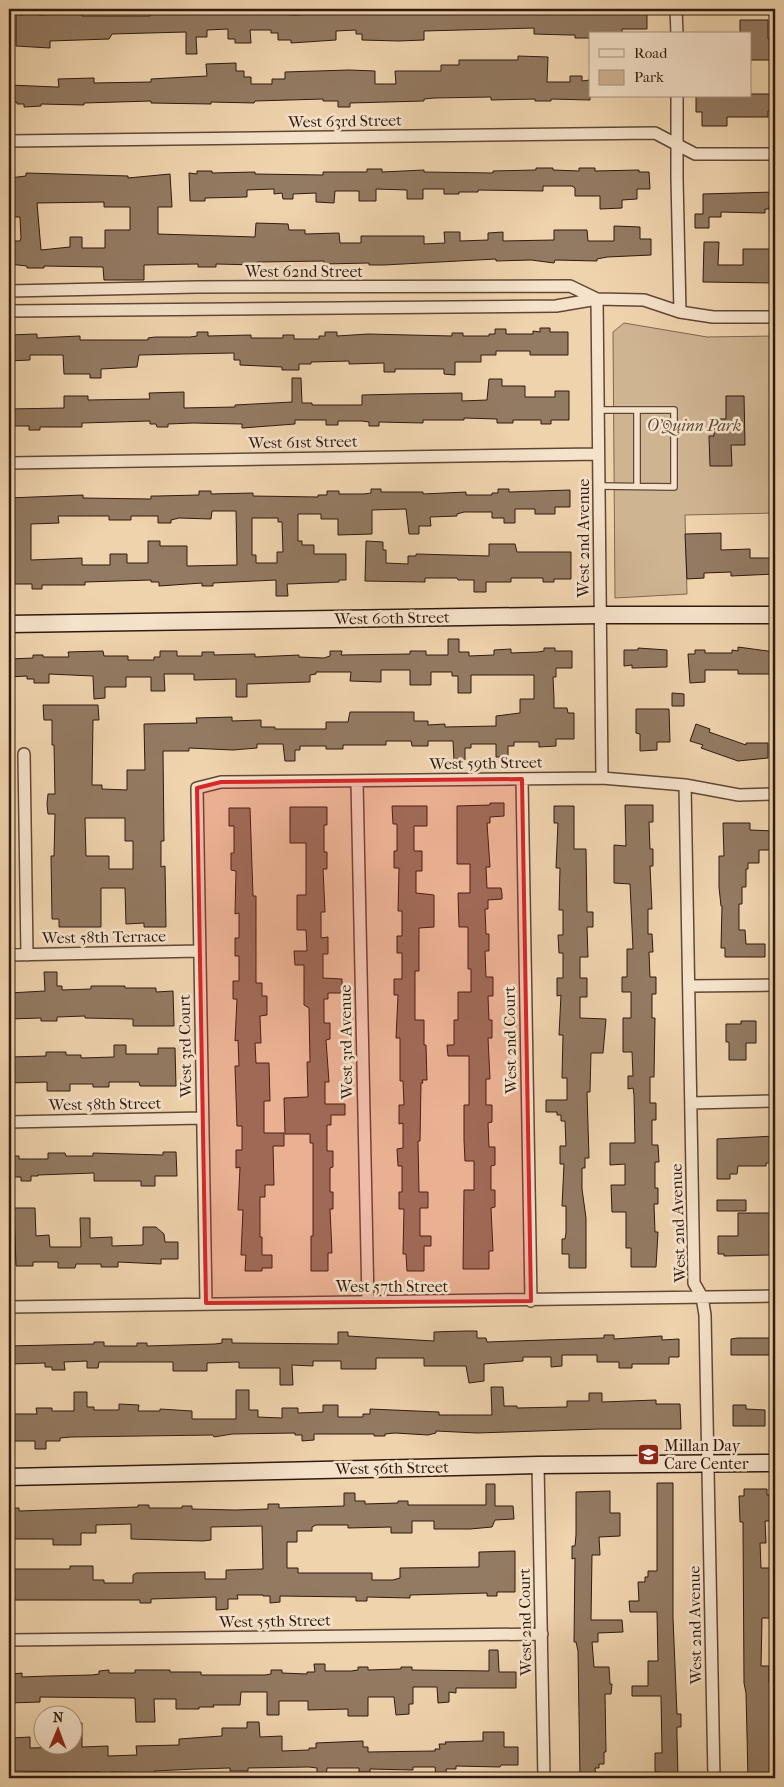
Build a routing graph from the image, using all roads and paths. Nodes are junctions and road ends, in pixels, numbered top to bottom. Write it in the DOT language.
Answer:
graph roads {
  1 [pos="676,9"];
  2 [pos="677,32"];
  3 [pos="678,98"];
  4 [pos="9,141"];
  5 [pos="678,146"];
  6 [pos="775,154"];
  7 [pos="9,291"];
  8 [pos="597,299"];
  9 [pos="9,311"];
  10 [pos="680,312"];
  11 [pos="775,317"];
  12 [pos="598,410"];
  13 [pos="637,410"];
  14 [pos="598,454"];
  15 [pos="9,462"];
  16 [pos="599,486"];
  17 [pos="637,486"];
  18 [pos="600,615"];
  19 [pos="775,615"];
  20 [pos="9,624"];
  21 [pos="24,754"];
  22 [pos="602,778"];
  23 [pos="522,779"];
  24 [pos="357,782"];
  25 [pos="685,785"];
  26 [pos="197,788"];
  27 [pos="775,794"];
  28 [pos="199,951"];
  29 [pos="9,955"];
  30 [pos="27,955"];
  31 [pos="775,985"];
  32 [pos="688,986"];
  33 [pos="775,1101"];
  34 [pos="691,1103"];
  35 [pos="202,1118"];
  36 [pos="9,1122"];
  37 [pos="775,1296"];
  38 [pos="702,1297"];
  39 [pos="531,1301"];
  40 [pos="368,1302"];
  41 [pos="206,1303"];
  42 [pos="9,1307"];
  43 [pos="708,1463"];
  44 [pos="775,1463"];
  45 [pos="538,1465"];
  46 [pos="9,1477"];
  47 [pos="542,1634"];
  48 [pos="9,1640"];
  49 [pos="544,1778"];
  50 [pos="714,1778"];
  1 -- 2 [label="street"];
  3 -- 5 [label="street"];
  4 -- 5 [label="street, West 63rd Street"];
  5 -- 6 [label="street"];
  5 -- 10 [label="street"];
  7 -- 8 [label="street, West 62nd Street"];
  8 -- 9 [label="street, West 62nd Street"];
  8 -- 10 [label="street, West 62nd Street"];
  8 -- 12 [label="street, West 2nd Avenue"];
  10 -- 11 [label="street, West 62nd Street"];
  12 -- 13 [label="lane"];
  12 -- 14 [label="street, West 2nd Avenue"];
  13 -- 17 [label="lane"];
  13 -- 17 [label="lane"];
  14 -- 15 [label="street, West 61st Street"];
  14 -- 16 [label="street, West 2nd Avenue"];
  16 -- 17 [label="lane"];
  16 -- 18 [label="street, West 2nd Avenue"];
  18 -- 19 [label="street, West 60th Street"];
  18 -- 20 [label="street, West 60th Street"];
  18 -- 22 [label="street, West 2nd Avenue"];
  21 -- 30 [label="street"];
  22 -- 23 [label="street, West 59th Street"];
  22 -- 25 [label="street, West 59th Street"];
  23 -- 24 [label="street, West 59th Street"];
  23 -- 39 [label="street, West 2nd Court"];
  24 -- 26 [label="street, West 59th Street"];
  24 -- 40 [label="street, West 3rd Avenue"];
  25 -- 27 [label="street, West 59th Street"];
  25 -- 32 [label="street, West 2nd Avenue"];
  26 -- 28 [label="street, West 3rd Court"];
  28 -- 30 [label="street, West 58th Terrace"];
  28 -- 35 [label="street, West 3rd Court"];
  29 -- 30 [label="street, West 58th Terrace"];
  31 -- 32 [label="street"];
  32 -- 34 [label="street, West 2nd Avenue"];
  33 -- 34 [label="street"];
  34 -- 38 [label="street, West 2nd Avenue"];
  35 -- 36 [label="street, West 58th Street"];
  35 -- 41 [label="street, West 3rd Court"];
  37 -- 38 [label="street, West 57th Street"];
  38 -- 39 [label="street, West 57th Street"];
  38 -- 43 [label="street, West 2nd Avenue"];
  39 -- 40 [label="street, West 57th Street"];
  40 -- 41 [label="street, West 57th Street"];
  41 -- 42 [label="street, West 57th Street"];
  43 -- 44 [label="street, West 56th Street"];
  43 -- 45 [label="street, West 56th Street"];
  43 -- 50 [label="street, West 2nd Avenue"];
  45 -- 46 [label="street, West 56th Street"];
  45 -- 47 [label="street, West 2nd Court"];
  47 -- 48 [label="street, West 55th Street"];
  47 -- 49 [label="street, West 2nd Court"];
}
